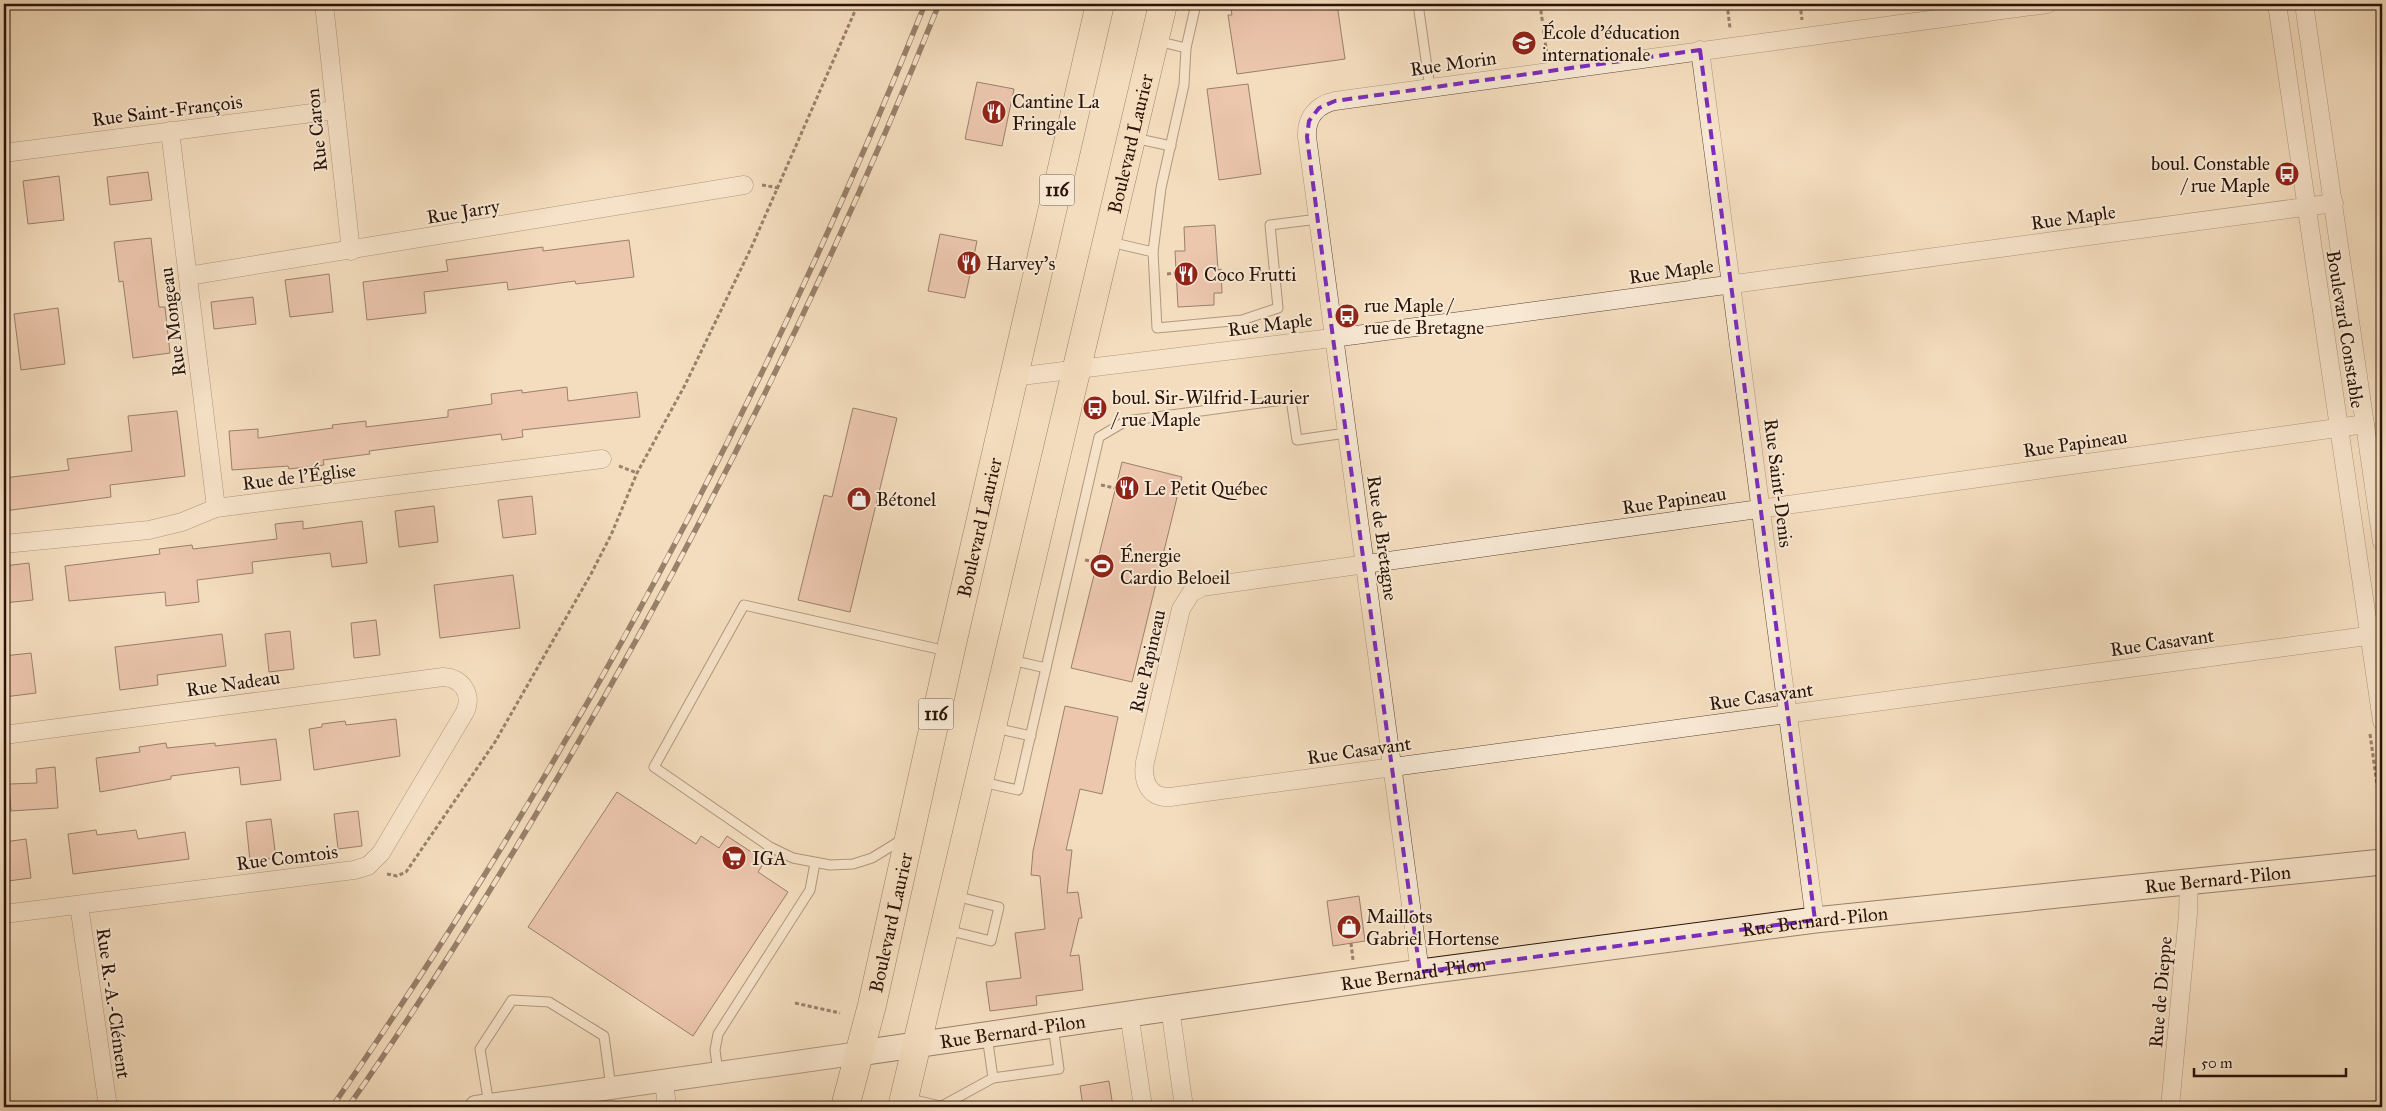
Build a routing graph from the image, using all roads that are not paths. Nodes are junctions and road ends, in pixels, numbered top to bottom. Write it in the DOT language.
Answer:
graph roads {
  1 [pos="324,4"];
  2 [pos="1100,4"];
  3 [pos="1163,4"];
  4 [pos="1196,4"];
  5 [pos="1418,4"];
  6 [pos="2047,4"];
  7 [pos="2277,4"];
  8 [pos="2304,4"];
  9 [pos="1154,40"];
  10 [pos="1186,48"];
  11 [pos="1700,50"];
  12 [pos="1430,88"];
  13 [pos="335,110"];
  14 [pos="1314,112"];
  15 [pos="170,130"];
  16 [pos="1131,138"];
  17 [pos="1171,146"];
  18 [pos="4,153"];
  19 [pos="744,185"];
  20 [pos="2334,203"];
  21 [pos="2306,207"];
  22 [pos="1318,219"];
  23 [pos="1107,241"];
  24 [pos="350,251"];
  25 [pos="1153,252"];
  26 [pos="188,276"];
  27 [pos="1732,284"];
  28 [pos="1333,338"];
  29 [pos="1077,371"];
  30 [pos="1014,377"];
  31 [pos="2365,424"];
  32 [pos="2340,428"];
  33 [pos="1346,433"];
  34 [pos="602,459"];
  35 [pos="216,508"];
  36 [pos="1760,509"];
  37 [pos="2382,542"];
  38 [pos="4,544"];
  39 [pos="1365,564"];
  40 [pos="2376,634"];
  41 [pos="950,652"];
  42 [pos="1008,660"];
  43 [pos="1046,668"];
  44 [pos="1788,714"];
  45 [pos="2375,723"];
  46 [pos="992,728"];
  47 [pos="4,735"];
  48 [pos="1030,736"];
  49 [pos="1392,767"];
  50 [pos="980,782"];
  51 [pos="1148,788"];
  52 [pos="910,835"];
  53 [pos="2382,862"];
  54 [pos="814,863"];
  55 [pos="368,866"];
  56 [pos="2189,881"];
  57 [pos="953,896"];
  58 [pos="78,904"];
  59 [pos="4,914"];
  60 [pos="1815,920"];
  61 [pos="945,929"];
  62 [pos="1420,972"];
  63 [pos="1170,1008"];
  64 [pos="1129,1013"];
  65 [pos="1053,1024"];
  66 [pos="987,1033"];
  67 [pos="917,1044"];
  68 [pos="860,1052"];
  69 [pos="718,1073"];
  70 [pos="993,1078"];
  71 [pos="664,1081"];
  72 [pos="612,1088"];
  73 [pos="903,1103"];
  74 [pos="483,1106"];
  75 [pos="940,1106"];
  76 [pos="108,1107"];
  77 [pos="667,1107"];
  78 [pos="845,1107"];
  79 [pos="1143,1107"];
  80 [pos="1184,1107"];
  81 [pos="2170,1107"];
  1 -- 13 [label="street, Rue Caron"];
  2 -- 30 [label="main road, Boulevard Laurier / 116"];
  3 -- 9 [label="main road, Boulevard Laurier"];
  4 -- 10 [label="lane"];
  5 -- 12 [label="lane"];
  6 -- 11 [label="street, Rue Morin"];
  7 -- 21 [label="street, Boulevard Constable"];
  8 -- 20 [label="street, Boulevard Constable"];
  9 -- 10 [label="lane"];
  9 -- 16 [label="main road, Boulevard Laurier"];
  10 -- 17 [label="lane"];
  11 -- 12 [label="street, Rue Morin"];
  11 -- 27 [label="street, Rue Saint-Denis"];
  12 -- 14 [label="street, Rue Morin"];
  13 -- 15 [label="street, Rue Saint-François"];
  13 -- 24 [label="street, Rue Caron"];
  14 -- 22 [label="street, Rue de Bretagne"];
  15 -- 18 [label="street, Rue Saint-François"];
  15 -- 26 [label="street, Rue Mongeau"];
  16 -- 17 [label="lane"];
  16 -- 23 [label="main road, Boulevard Laurier"];
  17 -- 25 [label="lane"];
  19 -- 24 [label="street, Rue Jarry"];
  20 -- 21 [label="street, Rue Maple"];
  20 -- 31 [label="street, Boulevard Constable"];
  21 -- 27 [label="street, Rue Maple"];
  21 -- 32 [label="street, Boulevard Constable"];
  22 -- 25 [label="lane"];
  22 -- 28 [label="street, Rue de Bretagne"];
  23 -- 25 [label="lane"];
  23 -- 29 [label="main road, Boulevard Laurier"];
  24 -- 26 [label="street, Rue Jarry"];
  26 -- 35 [label="street, Rue Mongeau"];
  27 -- 28 [label="street, Rue Maple"];
  27 -- 36 [label="street, Rue Saint-Denis"];
  28 -- 29 [label="street, Rue Maple"];
  28 -- 33 [label="street, Rue de Bretagne"];
  29 -- 30 [label="street, Rue Maple"];
  29 -- 42 [label="main road, Boulevard Laurier"];
  30 -- 41 [label="main road, Boulevard Laurier / 116"];
  31 -- 32 [label="street, Rue Papineau"];
  31 -- 37 [label="street, Boulevard Constable"];
  32 -- 36 [label="street, Rue Papineau"];
  32 -- 40 [label="street, Boulevard Constable"];
  33 -- 39 [label="street, Rue de Bretagne"];
  33 -- 43 [label="lane"];
  34 -- 35 [label="street, Rue de l'Église"];
  35 -- 38 [label="street, Rue de l'Église"];
  36 -- 39 [label="street, Rue Papineau"];
  36 -- 44 [label="street, Rue Saint-Denis"];
  39 -- 49 [label="street, Rue de Bretagne"];
  39 -- 51 [label="street, Rue Papineau"];
  40 -- 44 [label="street, Rue Casavant"];
  40 -- 45 [label="street, Boulevard Constable"];
  41 -- 52 [label="main road, Boulevard Laurier / 116"];
  41 -- 54 [label="lane"];
  42 -- 43 [label="lane"];
  42 -- 46 [label="main road, Boulevard Laurier"];
  43 -- 48 [label="lane"];
  44 -- 49 [label="street, Rue Casavant"];
  44 -- 60 [label="street, Rue Saint-Denis"];
  46 -- 48 [label="lane"];
  46 -- 50 [label="main road, Boulevard Laurier"];
  47 -- 55 [label="street, Rue Nadeau"];
  48 -- 50 [label="lane"];
  49 -- 51 [label="street, Rue Casavant"];
  49 -- 62 [label="street, Rue de Bretagne"];
  50 -- 57 [label="main road, Boulevard Laurier"];
  52 -- 54 [label="lane"];
  52 -- 68 [label="main road, Boulevard Laurier / 116"];
  53 -- 56 [label="main road, Rue Bernard-Pilon"];
  54 -- 69 [label="lane"];
  55 -- 58 [label="street, Rue Comtois"];
  56 -- 60 [label="main road, Rue Bernard-Pilon"];
  56 -- 81 [label="street, Rue de Dieppe"];
  57 -- 61 [label="main road, Boulevard Laurier"];
  57 -- 61 [label="lane"];
  58 -- 59 [label="street, Rue Comtois"];
  58 -- 76 [label="street, Rue R.-A.-Clément"];
  60 -- 62 [label="main road, Rue Bernard-Pilon"];
  61 -- 67 [label="main road, Boulevard Laurier"];
  62 -- 63 [label="main road, Rue Bernard-Pilon"];
  63 -- 64 [label="main road, Rue Bernard-Pilon"];
  63 -- 80 [label="street"];
  64 -- 65 [label="main road, Rue Bernard-Pilon"];
  64 -- 79 [label="street"];
  65 -- 66 [label="main road, Rue Bernard-Pilon"];
  65 -- 70 [label="lane"];
  66 -- 67 [label="main road, Rue Bernard-Pilon"];
  66 -- 70 [label="lane"];
  67 -- 68 [label="main road, Rue Bernard-Pilon"];
  67 -- 73 [label="main road, Boulevard Laurier"];
  68 -- 69 [label="street, Rue Bernard-Pilon"];
  68 -- 78 [label="main road, 116"];
  69 -- 71 [label="street, Rue Bernard-Pilon"];
  70 -- 75 [label="lane"];
  71 -- 72 [label="street, Rue Bernard-Pilon"];
  71 -- 77 [label="street"];
  72 -- 74 [label="street, Rue Bernard-Pilon"];
  72 -- 74 [label="lane"];
  73 -- 75 [label="lane"];
}
